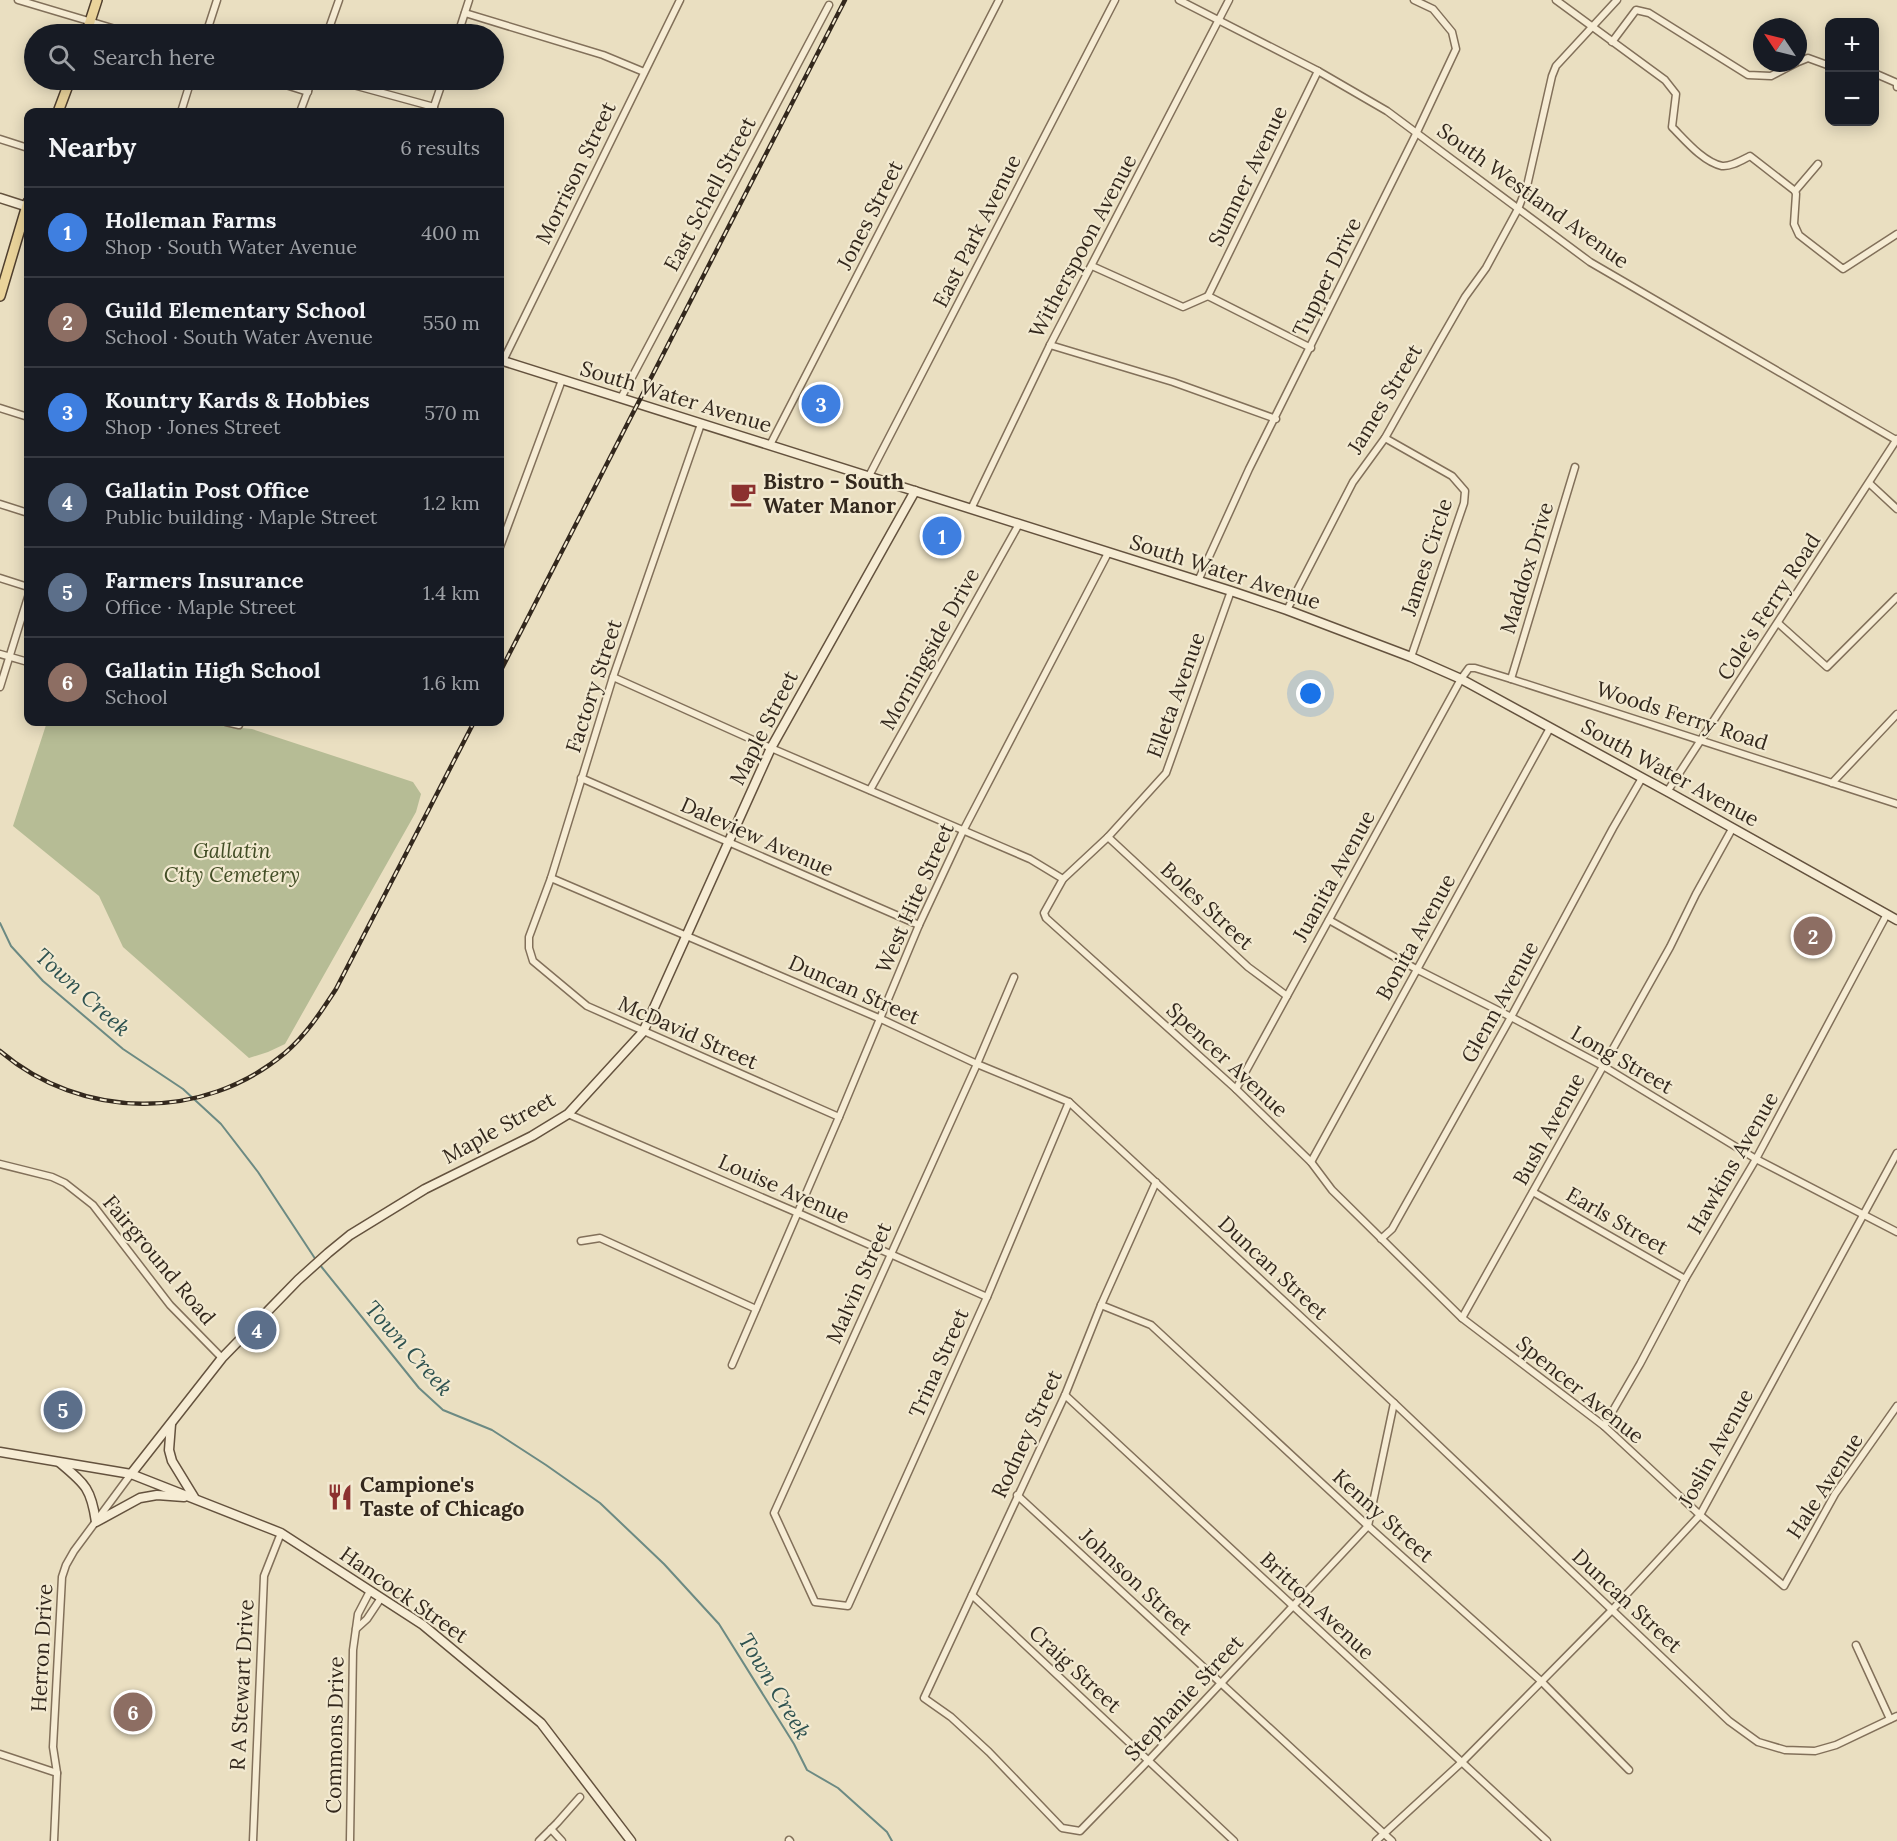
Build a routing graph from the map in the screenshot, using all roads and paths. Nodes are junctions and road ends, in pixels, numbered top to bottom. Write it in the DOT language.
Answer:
graph roads {
  1 [pos="18,0"];
  2 [pos="97,0"];
  3 [pos="217,0"];
  4 [pos="339,0"];
  5 [pos="469,0"];
  6 [pos="680,0"];
  7 [pos="999,0"];
  8 [pos="1115,0"];
  9 [pos="1179,0"];
  10 [pos="1229,0"];
  11 [pos="1414,0"];
  12 [pos="1556,0"];
  13 [pos="1617,0"];
  14 [pos="829,5"];
  15 [pos="465,13"];
  16 [pos="90,21"];
  17 [pos="1219,21"];
  18 [pos="89,24"];
  19 [pos="100,24"];
  20 [pos="209,24"];
  21 [pos="331,24"];
  22 [pos="461,24"];
  23 [pos="501,24"];
  24 [pos="504,25"];
  25 [pos="1592,27"];
  26 [pos="1612,42"];
  27 [pos="1807,58"];
  28 [pos="1825,64"];
  29 [pos="1318,71"];
  30 [pos="644,72"];
  31 [pos="1779,72"];
  32 [pos="1879,75"];
  33 [pos="1897,87"];
  34 [pos="66,90"];
  35 [pos="188,90"];
  36 [pos="302,90"];
  37 [pos="368,90"];
  38 [pos="440,90"];
  39 [pos="308,92"];
  40 [pos="60,108"];
  41 [pos="182,108"];
  42 [pos="302,108"];
  43 [pos="426,108"];
  44 [pos="434,108"];
  45 [pos="1417,132"];
  46 [pos="0,139"];
  47 [pos="24,147"];
  48 [pos="1818,164"];
  49 [pos="1794,191"];
  50 [pos="0,198"];
  51 [pos="24,204"];
  52 [pos="1518,209"];
  53 [pos="24,218"];
  54 [pos="1897,234"];
  55 [pos="1092,266"];
  56 [pos="0,296"];
  57 [pos="1208,296"];
  58 [pos="1050,345"];
  59 [pos="1311,348"];
  60 [pos="504,354"];
  61 [pos="504,361"];
  62 [pos="562,380"];
  63 [pos="621,398"];
  64 [pos="0,408"];
  65 [pos="24,416"];
  66 [pos="1276,418"];
  67 [pos="701,424"];
  68 [pos="1385,438"];
  69 [pos="1897,439"];
  70 [pos="770,445"];
  71 [pos="1575,467"];
  72 [pos="869,476"];
  73 [pos="1869,483"];
  74 [pos="915,491"];
  75 [pos="0,504"];
  76 [pos="971,509"];
  77 [pos="1897,509"];
  78 [pos="24,512"];
  79 [pos="1019,524"];
  80 [pos="504,536"];
  81 [pos="1107,553"];
  82 [pos="0,578"];
  83 [pos="1198,581"];
  84 [pos="24,586"];
  85 [pos="1231,591"];
  86 [pos="1897,597"];
  87 [pos="24,610"];
  88 [pos="1287,610"];
  89 [pos="1778,623"];
  90 [pos="0,654"];
  91 [pos="10,657"];
  92 [pos="1411,657"];
  93 [pos="24,661"];
  94 [pos="613,677"];
  95 [pos="1461,679"];
  96 [pos="1511,679"];
  97 [pos="0,687"];
  98 [pos="1897,714"];
  99 [pos="1550,728"];
  100 [pos="1702,740"];
  101 [pos="771,748"];
  102 [pos="581,778"];
  103 [pos="1642,778"];
  104 [pos="1832,783"];
  105 [pos="870,790"];
  106 [pos="1667,792"];
  107 [pos="1897,804"];
  108 [pos="1732,829"];
  109 [pos="963,831"];
  110 [pos="1108,837"];
  111 [pos="729,843"];
  112 [pos="551,878"];
  113 [pos="1063,879"];
  114 [pos="1887,914"];
  115 [pos="1897,920"];
  116 [pos="1329,921"];
  117 [pos="919,925"];
  118 [pos="688,937"];
  119 [pos="534,961"];
  120 [pos="1418,970"];
  121 [pos="1014,977"];
  122 [pos="1287,996"];
  123 [pos="1511,1017"];
  124 [pos="880,1019"];
  125 [pos="643,1032"];
  126 [pos="976,1064"];
  127 [pos="1603,1066"];
  128 [pos="1236,1089"];
  129 [pos="1069,1102"];
  130 [pos="567,1114"];
  131 [pos="839,1117"];
  132 [pos="1897,1153"];
  133 [pos="1756,1159"];
  134 [pos="1311,1162"];
  135 [pos="0,1164"];
  136 [pos="1156,1182"];
  137 [pos="1533,1192"];
  138 [pos="798,1213"];
  139 [pos="1864,1214"];
  140 [pos="1897,1233"];
  141 [pos="1381,1239"];
  142 [pos="581,1241"];
  143 [pos="890,1255"];
  144 [pos="1685,1279"];
  145 [pos="987,1297"];
  146 [pos="1101,1305"];
  147 [pos="756,1309"];
  148 [pos="1462,1318"];
  149 [pos="222,1358"];
  150 [pos="732,1365"];
  151 [pos="1065,1395"];
  152 [pos="1394,1403"];
  153 [pos="1897,1406"];
  154 [pos="171,1424"];
  155 [pos="1604,1426"];
  156 [pos="0,1452"];
  157 [pos="58,1462"];
  158 [pos="131,1474"];
  159 [pos="1017,1495"];
  160 [pos="194,1498"];
  161 [pos="1700,1515"];
  162 [pos="96,1522"];
  163 [pos="1368,1526"];
  164 [pos="281,1533"];
  165 [pos="1784,1586"];
  166 [pos="370,1591"];
  167 [pos="972,1594"];
  168 [pos="381,1598"];
  169 [pos="815,1602"];
  170 [pos="1293,1606"];
  171 [pos="1612,1610"];
  172 [pos="356,1629"];
  173 [pos="1856,1645"];
  174 [pos="1541,1681"];
  175 [pos="1220,1682"];
  176 [pos="924,1698"];
  177 [pos="1894,1717"];
  178 [pos="0,1754"];
  179 [pos="1148,1761"];
  180 [pos="1462,1762"];
  181 [pos="1629,1770"];
  182 [pos="57,1773"];
  183 [pos="580,1797"];
  184 [pos="551,1829"];
  185 [pos="1384,1834"];
  186 [pos="54,1841"];
  187 [pos="253,1841"];
  188 [pos="350,1841"];
  189 [pos="539,1841"];
  190 [pos="562,1841"];
  191 [pos="631,1841"];
  192 [pos="1234,1841"];
  193 [pos="1376,1841"];
  194 [pos="1392,1841"];
  195 [pos="1547,1841"];
  1 -- 16 [label="street"];
  2 -- 16 [label="main road"];
  3 -- 20 [label="street"];
  4 -- 21 [label="street"];
  5 -- 15 [label="street"];
  6 -- 30 [label="street, Morrison Street"];
  7 -- 70 [label="street, Jones Street"];
  8 -- 72 [label="street, East Park Avenue"];
  9 -- 17 [label="street, South Westland Avenue"];
  10 -- 17 [label="street, Witherspoon Avenue"];
  11 -- 45 [label="street, Tupper Drive"];
  12 -- 25 [label="street"];
  13 -- 25 [label="street, James Street"];
  14 -- 63 [label="street, East Schell Street"];
  15 -- 22 [label="street"];
  15 -- 23 [label="street"];
  16 -- 18 [label="main road"];
  16 -- 19 [label="street"];
  17 -- 29 [label="street, South Westland Avenue"];
  17 -- 55 [label="street, Witherspoon Avenue"];
  24 -- 30 [label="street"];
  25 -- 26 [label="street"];
  25 -- 52 [label="street, James Street"];
  26 -- 31 [label="street"];
  26 -- 49 [label="street"];
  27 -- 28 [label="street"];
  29 -- 45 [label="street, South Westland Avenue"];
  29 -- 57 [label="street, Sumner Avenue"];
  30 -- 60 [label="street, Morrison Street"];
  32 -- 33 [label="street"];
  34 -- 40 [label="main road"];
  35 -- 41 [label="street"];
  36 -- 39 [label="street"];
  37 -- 43 [label="street"];
  38 -- 44 [label="street"];
  39 -- 42 [label="street"];
  45 -- 52 [label="street, South Westland Avenue"];
  45 -- 59 [label="street, Tupper Drive"];
  46 -- 47 [label="street"];
  48 -- 49 [label="street"];
  49 -- 54 [label="street"];
  50 -- 51 [label="street"];
  52 -- 68 [label="street, James Street"];
  52 -- 69 [label="street, South Westland Avenue"];
  53 -- 56 [label="main road"];
  55 -- 57 [label="street"];
  55 -- 58 [label="street, Witherspoon Avenue"];
  57 -- 59 [label="street"];
  58 -- 66 [label="street"];
  58 -- 76 [label="street, Witherspoon Avenue"];
  59 -- 66 [label="street, Tupper Drive"];
  61 -- 62 [label="street, South Water Avenue"];
  62 -- 63 [label="street, South Water Avenue"];
  62 -- 80 [label="street"];
  63 -- 67 [label="street, South Water Avenue"];
  64 -- 65 [label="street"];
  66 -- 83 [label="street, Tupper Drive"];
  67 -- 70 [label="street, South Water Avenue"];
  67 -- 94 [label="street, Factory Street"];
  68 -- 88 [label="street, James Street"];
  68 -- 92 [label="street, James Circle"];
  69 -- 73 [label="street, Cole's Ferry Road"];
  70 -- 72 [label="street, South Water Avenue"];
  71 -- 96 [label="street, Maddox Drive"];
  72 -- 74 [label="street, South Water Avenue"];
  73 -- 77 [label="street"];
  73 -- 89 [label="street, Cole's Ferry Road"];
  74 -- 76 [label="street, South Water Avenue"];
  74 -- 101 [label="street, Maple Street"];
  75 -- 78 [label="street"];
  76 -- 79 [label="street, South Water Avenue"];
  79 -- 81 [label="street, South Water Avenue"];
  79 -- 105 [label="street, Morningside Drive"];
  81 -- 83 [label="street, South Water Avenue"];
  81 -- 109 [label="street, West Hite Street"];
  82 -- 84 [label="street"];
  83 -- 85 [label="street, South Water Avenue"];
  85 -- 88 [label="street, South Water Avenue"];
  85 -- 110 [label="street, Elleta Avenue"];
  86 -- 89 [label="street"];
  87 -- 91 [label="street"];
  88 -- 92 [label="street, South Water Avenue"];
  89 -- 100 [label="street, Cole's Ferry Road"];
  90 -- 91 [label="street"];
  91 -- 93 [label="street"];
  91 -- 97 [label="street"];
  92 -- 95 [label="street, South Water Avenue"];
  94 -- 101 [label="street"];
  94 -- 102 [label="street, Factory Street"];
  95 -- 96 [label="street, Woods Ferry Road"];
  95 -- 99 [label="street, South Water Avenue"];
  95 -- 116 [label="street, Juanita Avenue"];
  96 -- 100 [label="street, Woods Ferry Road"];
  98 -- 104 [label="street"];
  99 -- 103 [label="street, South Water Avenue"];
  99 -- 120 [label="street, Bonita Avenue"];
  100 -- 104 [label="street, Woods Ferry Road"];
  100 -- 106 [label="street, Cole's Ferry Road"];
  101 -- 105 [label="street"];
  101 -- 111 [label="street, Maple Street"];
  102 -- 111 [label="street, Daleview Avenue"];
  102 -- 112 [label="street, Factory Street"];
  103 -- 106 [label="street, South Water Avenue"];
  103 -- 123 [label="street, Glenn Avenue"];
  104 -- 107 [label="street, Woods Ferry Road"];
  105 -- 109 [label="street"];
  106 -- 108 [label="street, South Water Avenue"];
  108 -- 114 [label="street, South Water Avenue"];
  108 -- 127 [label="street, Bush Avenue"];
  109 -- 113 [label="street"];
  109 -- 117 [label="street, West Hite Street"];
  110 -- 113 [label="street, Elleta Avenue"];
  110 -- 122 [label="street, Boles Street"];
  111 -- 117 [label="street, Daleview Avenue"];
  111 -- 118 [label="street, Maple Street"];
  112 -- 118 [label="street, Duncan Street"];
  112 -- 119 [label="street, Factory Street"];
  113 -- 128 [label="street, Spencer Avenue"];
  114 -- 115 [label="street, South Water Avenue"];
  114 -- 133 [label="street, Hawkins Avenue"];
  116 -- 120 [label="street, Long Street"];
  116 -- 122 [label="street, Juanita Avenue"];
  117 -- 124 [label="street, West Hite Street"];
  118 -- 124 [label="street, Duncan Street"];
  118 -- 125 [label="street, Maple Street"];
  119 -- 125 [label="street, McDavid Street"];
  120 -- 123 [label="street, Long Street"];
  120 -- 134 [label="street, Bonita Avenue"];
  121 -- 126 [label="street, Malvin Street"];
  122 -- 128 [label="street, Juanita Avenue"];
  123 -- 127 [label="street, Long Street"];
  123 -- 141 [label="street, Glenn Avenue"];
  124 -- 126 [label="street, Duncan Street"];
  124 -- 131 [label="street, West Hite Street"];
  125 -- 130 [label="street, Maple Street"];
  125 -- 131 [label="street, McDavid Street"];
  126 -- 129 [label="street, Duncan Street"];
  126 -- 143 [label="street, Malvin Street"];
  127 -- 133 [label="street, Long Street"];
  127 -- 137 [label="street, Bush Avenue"];
  128 -- 134 [label="street, Spencer Avenue"];
  129 -- 136 [label="street, Duncan Street"];
  129 -- 145 [label="street, Trina Street"];
  130 -- 138 [label="street, Louise Avenue"];
  130 -- 149 [label="street, Maple Street"];
  131 -- 138 [label="street, West Hite Street"];
  132 -- 139 [label="street, Joslin Avenue"];
  133 -- 139 [label="street, Long Street"];
  133 -- 144 [label="street, Hawkins Avenue"];
  134 -- 141 [label="street, Spencer Avenue"];
  135 -- 149 [label="street, Fairground Road"];
  136 -- 146 [label="street, Rodney Street"];
  136 -- 152 [label="street, Duncan Street"];
  137 -- 144 [label="street, Earls Street"];
  137 -- 148 [label="street, Bush Avenue"];
  138 -- 143 [label="street, Louise Avenue"];
  138 -- 147 [label="street, West Hite Street"];
  139 -- 140 [label="street, Long Street"];
  139 -- 161 [label="street, Joslin Avenue"];
  141 -- 148 [label="street, Spencer Avenue"];
  142 -- 147 [label="street"];
  143 -- 145 [label="street, Louise Avenue"];
  143 -- 169 [label="street, Malvin Street"];
  144 -- 155 [label="street, Hawkins Avenue"];
  145 -- 169 [label="street, Trina Street"];
  146 -- 151 [label="street, Rodney Street"];
  146 -- 163 [label="street, Kenny Street"];
  147 -- 150 [label="street, West Hite Street"];
  148 -- 155 [label="street, Spencer Avenue"];
  149 -- 154 [label="street, Maple Street"];
  151 -- 159 [label="street, Rodney Street"];
  151 -- 170 [label="street, Britton Avenue"];
  152 -- 163 [label="street"];
  152 -- 171 [label="street, Duncan Street"];
  153 -- 165 [label="street, Hale Avenue"];
  154 -- 158 [label="street, Maple Street"];
  154 -- 160 [label="street"];
  155 -- 161 [label="street, Spencer Avenue"];
  156 -- 157 [label="street"];
  157 -- 158 [label="street"];
  157 -- 162 [label="street"];
  158 -- 160 [label="street, Hancock Street"];
  158 -- 162 [label="street, Herron Drive"];
  159 -- 167 [label="street, Rodney Street"];
  159 -- 175 [label="street, Johnson Street"];
  160 -- 162 [label="street"];
  160 -- 164 [label="street, Hancock Street"];
  161 -- 165 [label="street, Spencer Avenue"];
  161 -- 171 [label="street, Joslin Avenue"];
  162 -- 182 [label="street, Herron Drive"];
  163 -- 170 [label="street, Stephanie Street"];
  163 -- 174 [label="street, Kenny Street"];
  164 -- 166 [label="street, Hancock Street"];
  164 -- 187 [label="street, R A Stewart Drive"];
  166 -- 168 [label="street, Hancock Street"];
  166 -- 172 [label="street, Commons Drive"];
  167 -- 176 [label="street, Rodney Street"];
  167 -- 179 [label="street, Craig Street"];
  168 -- 172 [label="street, Commons Drive"];
  168 -- 191 [label="street, Hancock Street"];
  170 -- 175 [label="street, Stephanie Street"];
  170 -- 180 [label="street, Britton Avenue"];
  171 -- 174 [label="street, Joslin Avenue"];
  171 -- 177 [label="street, Duncan Street"];
  172 -- 188 [label="street, Commons Drive"];
  173 -- 177 [label="street"];
  174 -- 180 [label="street, Joslin Avenue"];
  174 -- 181 [label="street, Kenny Street"];
  175 -- 179 [label="street, Stephanie Street"];
  175 -- 185 [label="street, Johnson Street"];
  176 -- 179 [label="street, Stephanie Street"];
  178 -- 182 [label="street"];
  179 -- 192 [label="street, Craig Street"];
  180 -- 185 [label="street, Joslin Avenue"];
  180 -- 195 [label="street, Britton Avenue"];
  182 -- 186 [label="street, Herron Drive"];
  183 -- 184 [label="street"];
  184 -- 189 [label="street"];
  184 -- 190 [label="street"];
  185 -- 193 [label="street, Joslin Avenue"];
  185 -- 194 [label="street, Johnson Street"];
}
